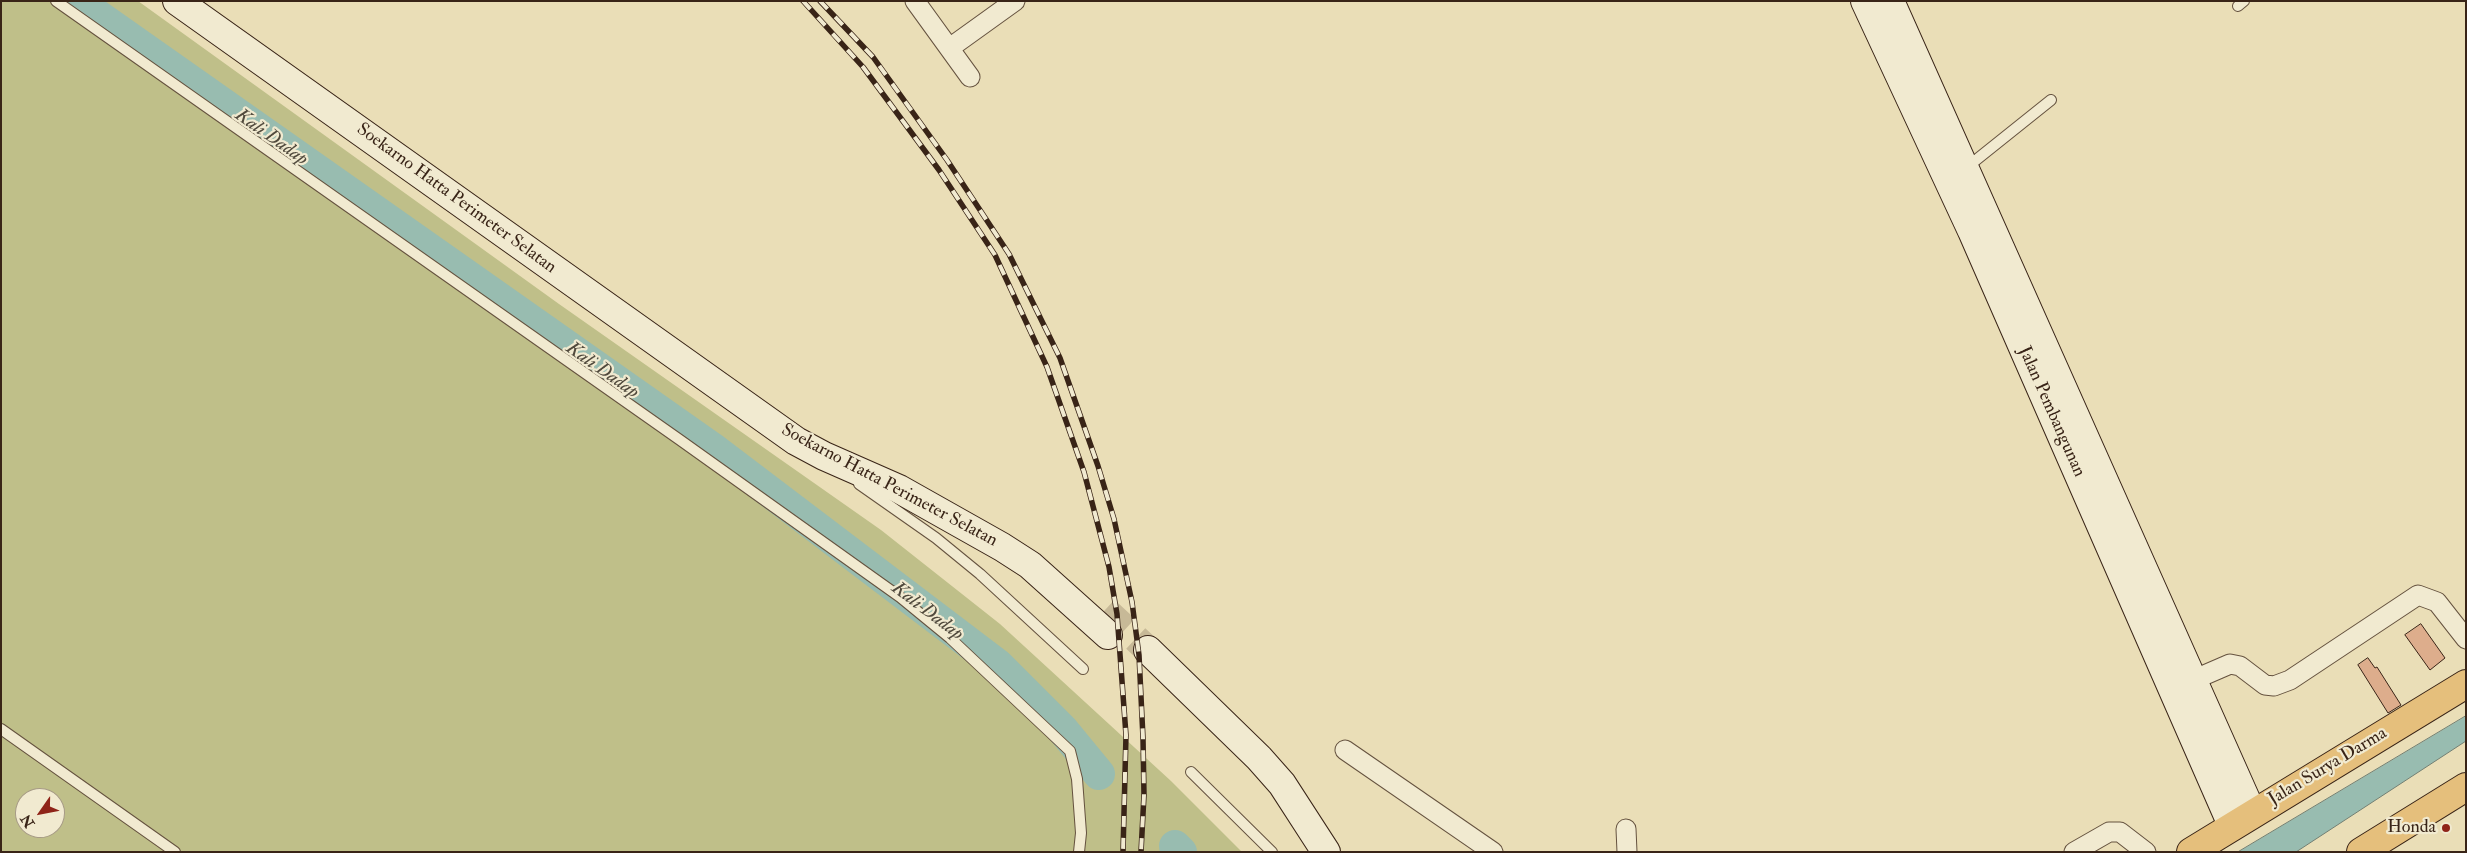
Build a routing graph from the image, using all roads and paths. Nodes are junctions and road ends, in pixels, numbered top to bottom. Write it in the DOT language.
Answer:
graph roads {
  1 [pos="56,1"];
  2 [pos="178,1"];
  3 [pos="916,1"];
  4 [pos="1015,1"];
  5 [pos="1865,1"];
  6 [pos="1890,1"];
  7 [pos="951,47"];
  8 [pos="970,77"];
  9 [pos="2052,100"];
  10 [pos="1965,168"];
  11 [pos="735,398"];
  12 [pos="796,441"];
  13 [pos="2466,639"];
  14 [pos="1083,669"];
  15 [pos="2193,680"];
  16 [pos="2466,684"];
  17 [pos="1,729"];
  18 [pos="1345,750"];
  19 [pos="1191,772"];
  20 [pos="2466,787"];
  21 [pos="2242,819"];
  22 [pos="1626,830"];
  23 [pos="175,852"];
  24 [pos="1079,852"];
  25 [pos="1272,852"];
  26 [pos="1307,852"];
  27 [pos="1326,852"];
  28 [pos="1493,852"];
  29 [pos="1627,852"];
  30 [pos="2074,852"];
  31 [pos="2146,852"];
  32 [pos="2190,852"];
  33 [pos="2361,852"];
  1 -- 24 [label="lane"];
  2 -- 11 [label="main road, Soekarno Hatta Perimeter Selatan"];
  3 -- 7 [label="street"];
  4 -- 7 [label="street"];
  5 -- 21 [label="main road, Jalan Pembangunan"];
  6 -- 10 [label="main road, Jalan Pembangunan"];
  7 -- 8 [label="street"];
  9 -- 10 [label="lane"];
  10 -- 15 [label="main road, Jalan Pembangunan"];
  11 -- 12 [label="main road, Soekarno Hatta Perimeter Selatan"];
  11 -- 12 [label="main road, Soekarno Hatta Perimeter Selatan"];
  12 -- 14 [label="lane"];
  13 -- 15 [label="street"];
  15 -- 21 [label="main road, Jalan Pembangunan"];
  16 -- 21 [label="main road, Jalan Surya Darma"];
  17 -- 23 [label="lane"];
  18 -- 28 [label="street"];
  19 -- 25 [label="lane"];
  20 -- 33 [label="main road"];
  21 -- 32 [label="main road, Jalan Surya Darma"];
  22 -- 29 [label="street"];
  26 -- 27 [label="main road"];
  30 -- 31 [label="street"];
}
